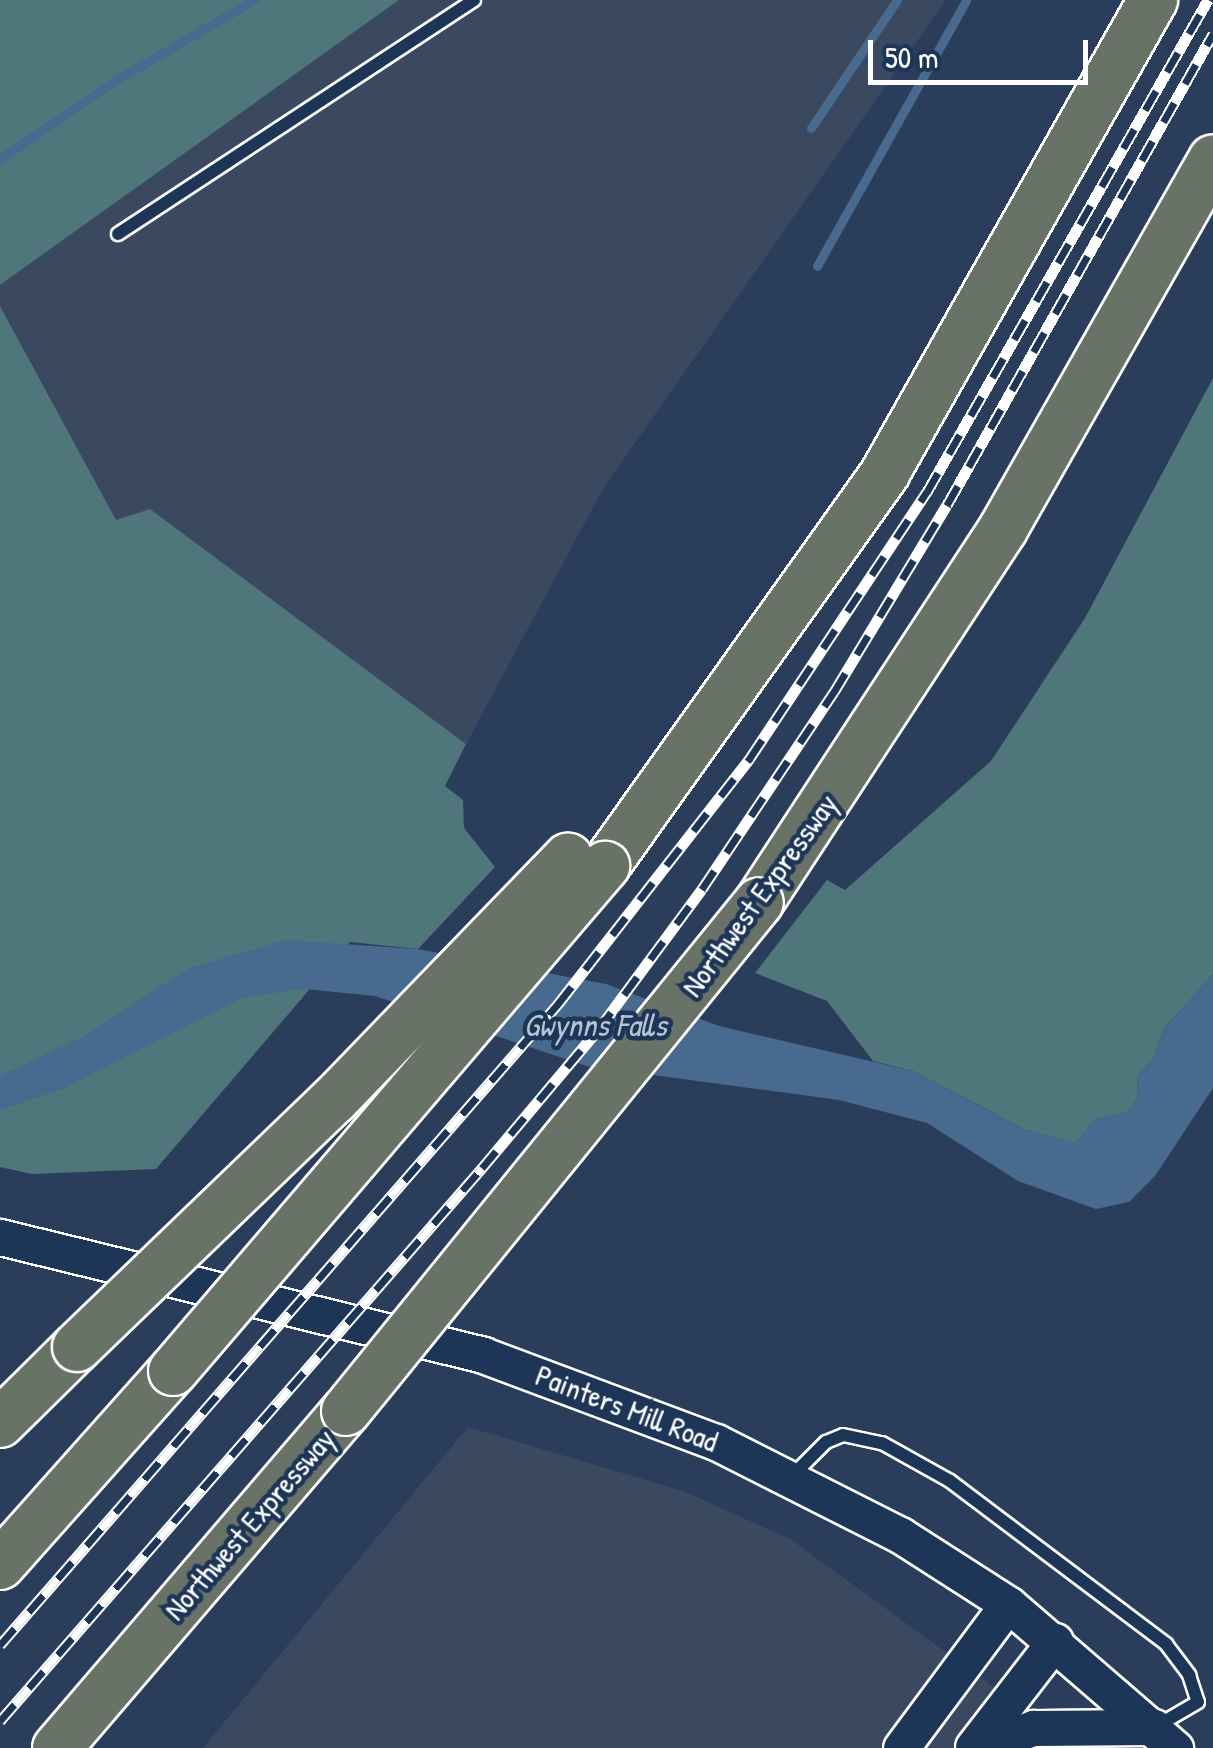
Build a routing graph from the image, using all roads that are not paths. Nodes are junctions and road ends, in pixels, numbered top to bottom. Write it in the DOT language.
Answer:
graph roads {
  1 [pos="474,0"];
  2 [pos="1153,0"];
  3 [pos="1213,160"];
  4 [pos="118,234"];
  5 [pos="586,862"];
  6 [pos="3,1240"];
  7 [pos="0,1423"];
  8 [pos="791,1478"];
  9 [pos="0,1565"];
  10 [pos="1008,1604"];
  11 [pos="1055,1641"];
  12 [pos="1165,1738"];
  13 [pos="57,1748"];
  14 [pos="901,1748"];
  15 [pos="975,1748"];
  1 -- 4 [label="lane"];
  2 -- 5 [label="highway"];
  3 -- 13 [label="highway, Northwest Expressway, bridge"];
  5 -- 7 [label="highway, bridge"];
  5 -- 9 [label="highway, bridge"];
  6 -- 8 [label="main road, Painters Mill Road"];
  8 -- 10 [label="main road, Painters Mill Road"];
  8 -- 12 [label="lane"];
  10 -- 11 [label="main road, Painters Mill Road"];
  10 -- 14 [label="main road"];
  11 -- 12 [label="main road, Painters Mill Road"];
  11 -- 15 [label="main road"];
  12 -- 15 [label="main road"];
}
